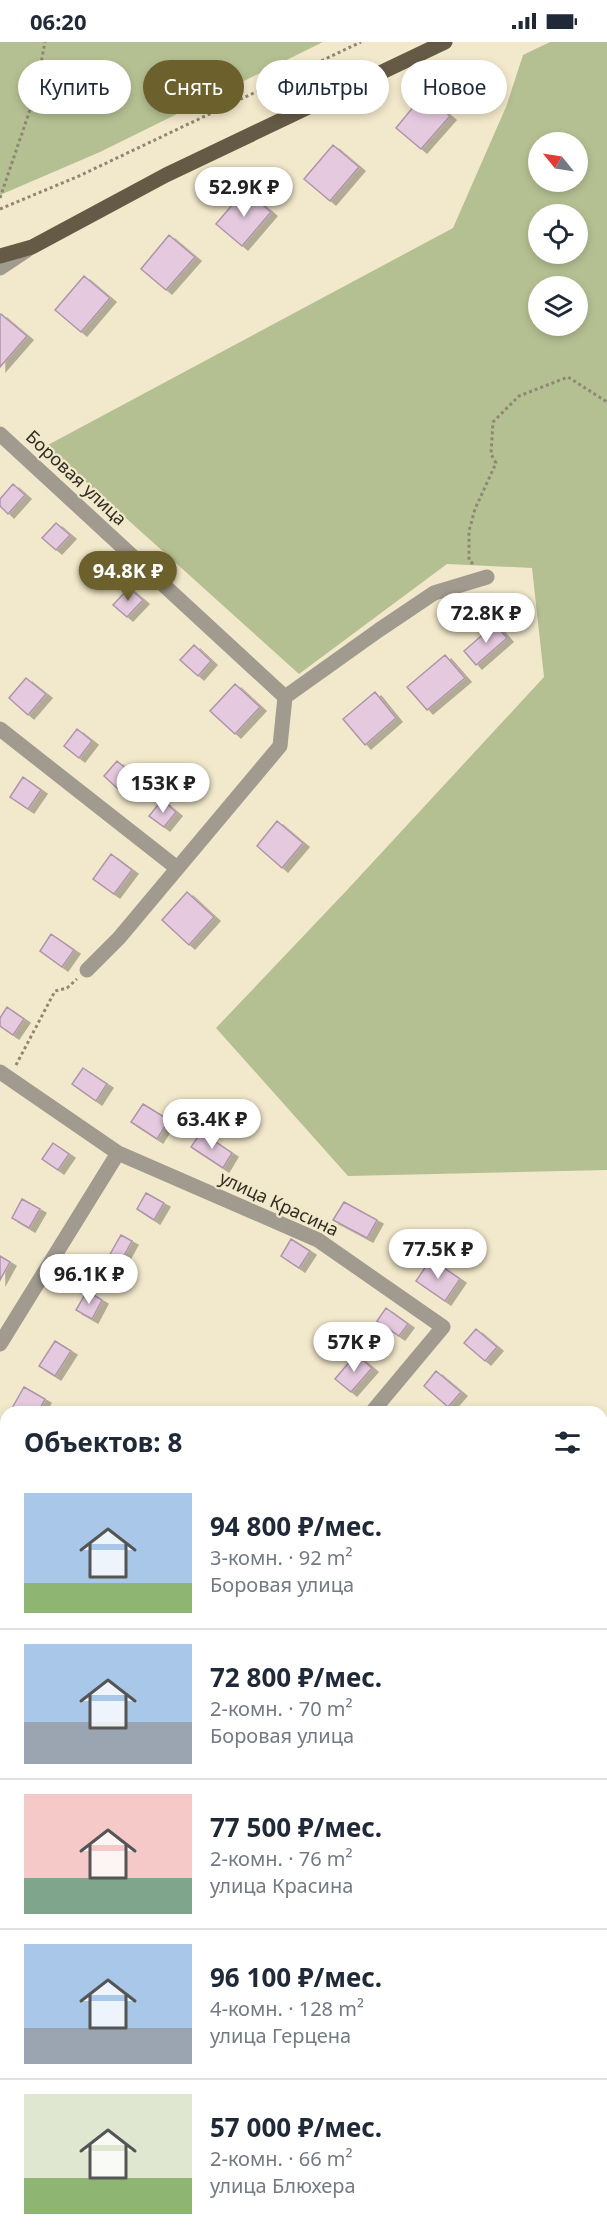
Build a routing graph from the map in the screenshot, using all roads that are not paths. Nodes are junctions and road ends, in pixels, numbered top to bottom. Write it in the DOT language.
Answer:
graph roads {
  1 [pos="445,42"];
  2 [pos="32,247"];
  3 [pos="0,256"];
  4 [pos="0,268"];
  5 [pos="0,434"];
  6 [pos="487,577"];
  7 [pos="285,697"];
  8 [pos="0,729"];
  9 [pos="177,868"];
  10 [pos="87,970"];
  11 [pos="4,1075"];
  12 [pos="118,1153"];
  13 [pos="0,1344"];
  14 [pos="377,1406"];
  1 -- 2 [label="main road"];
  2 -- 3 [label="main road"];
  2 -- 4 [label="street"];
  5 -- 7 [label="street, Боровая улица"];
  6 -- 7 [label="street"];
  7 -- 9 [label="street"];
  8 -- 9 [label="street"];
  9 -- 10 [label="street"];
  11 -- 12 [label="street, улица Красина"];
  12 -- 13 [label="street"];
  12 -- 14 [label="street, улица Красина"];
}
